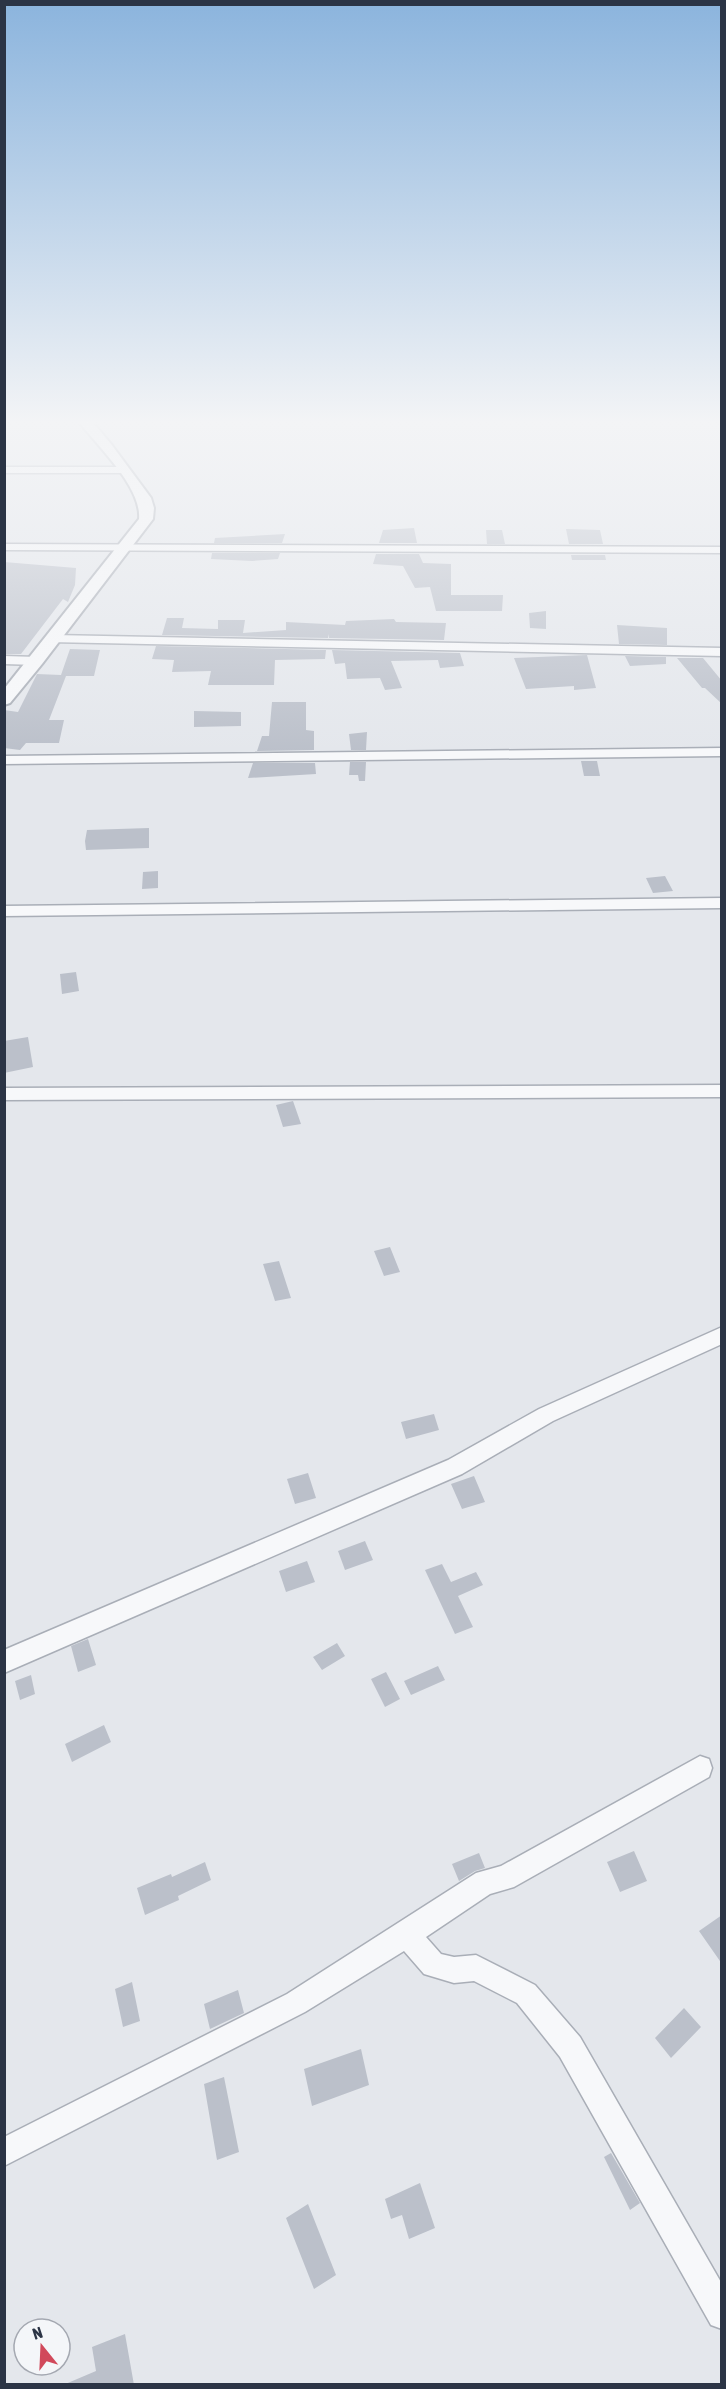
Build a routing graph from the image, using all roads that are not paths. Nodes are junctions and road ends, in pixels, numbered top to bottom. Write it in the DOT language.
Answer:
graph roads {
  1 [pos="138,529"];
  2 [pos="4,547"];
  3 [pos="123,548"];
  4 [pos="722,550"];
  5 [pos="53,639"];
  6 [pos="722,652"];
  7 [pos="4,660"];
  8 [pos="37,661"];
  9 [pos="4,700"];
  10 [pos="722,752"];
  11 [pos="4,760"];
  12 [pos="722,903"];
  13 [pos="4,910"];
  14 [pos="722,1091"];
  15 [pos="4,1094"];
  16 [pos="722,1335"];
  17 [pos="4,1662"];
  18 [pos="700,1768"];
  19 [pos="407,1934"];
  20 [pos="4,2152"];
  21 [pos="722,2314"];
  1 -- 3 [label="street"];
  2 -- 3 [label="street"];
  3 -- 4 [label="street"];
  3 -- 5 [label="street"];
  5 -- 6 [label="street"];
  5 -- 8 [label="street"];
  7 -- 8 [label="street"];
  8 -- 9 [label="street"];
  10 -- 11 [label="street"];
  12 -- 13 [label="street"];
  14 -- 15 [label="street"];
  16 -- 17 [label="street"];
  18 -- 19 [label="street"];
  19 -- 20 [label="street"];
  19 -- 21 [label="street"];
}
